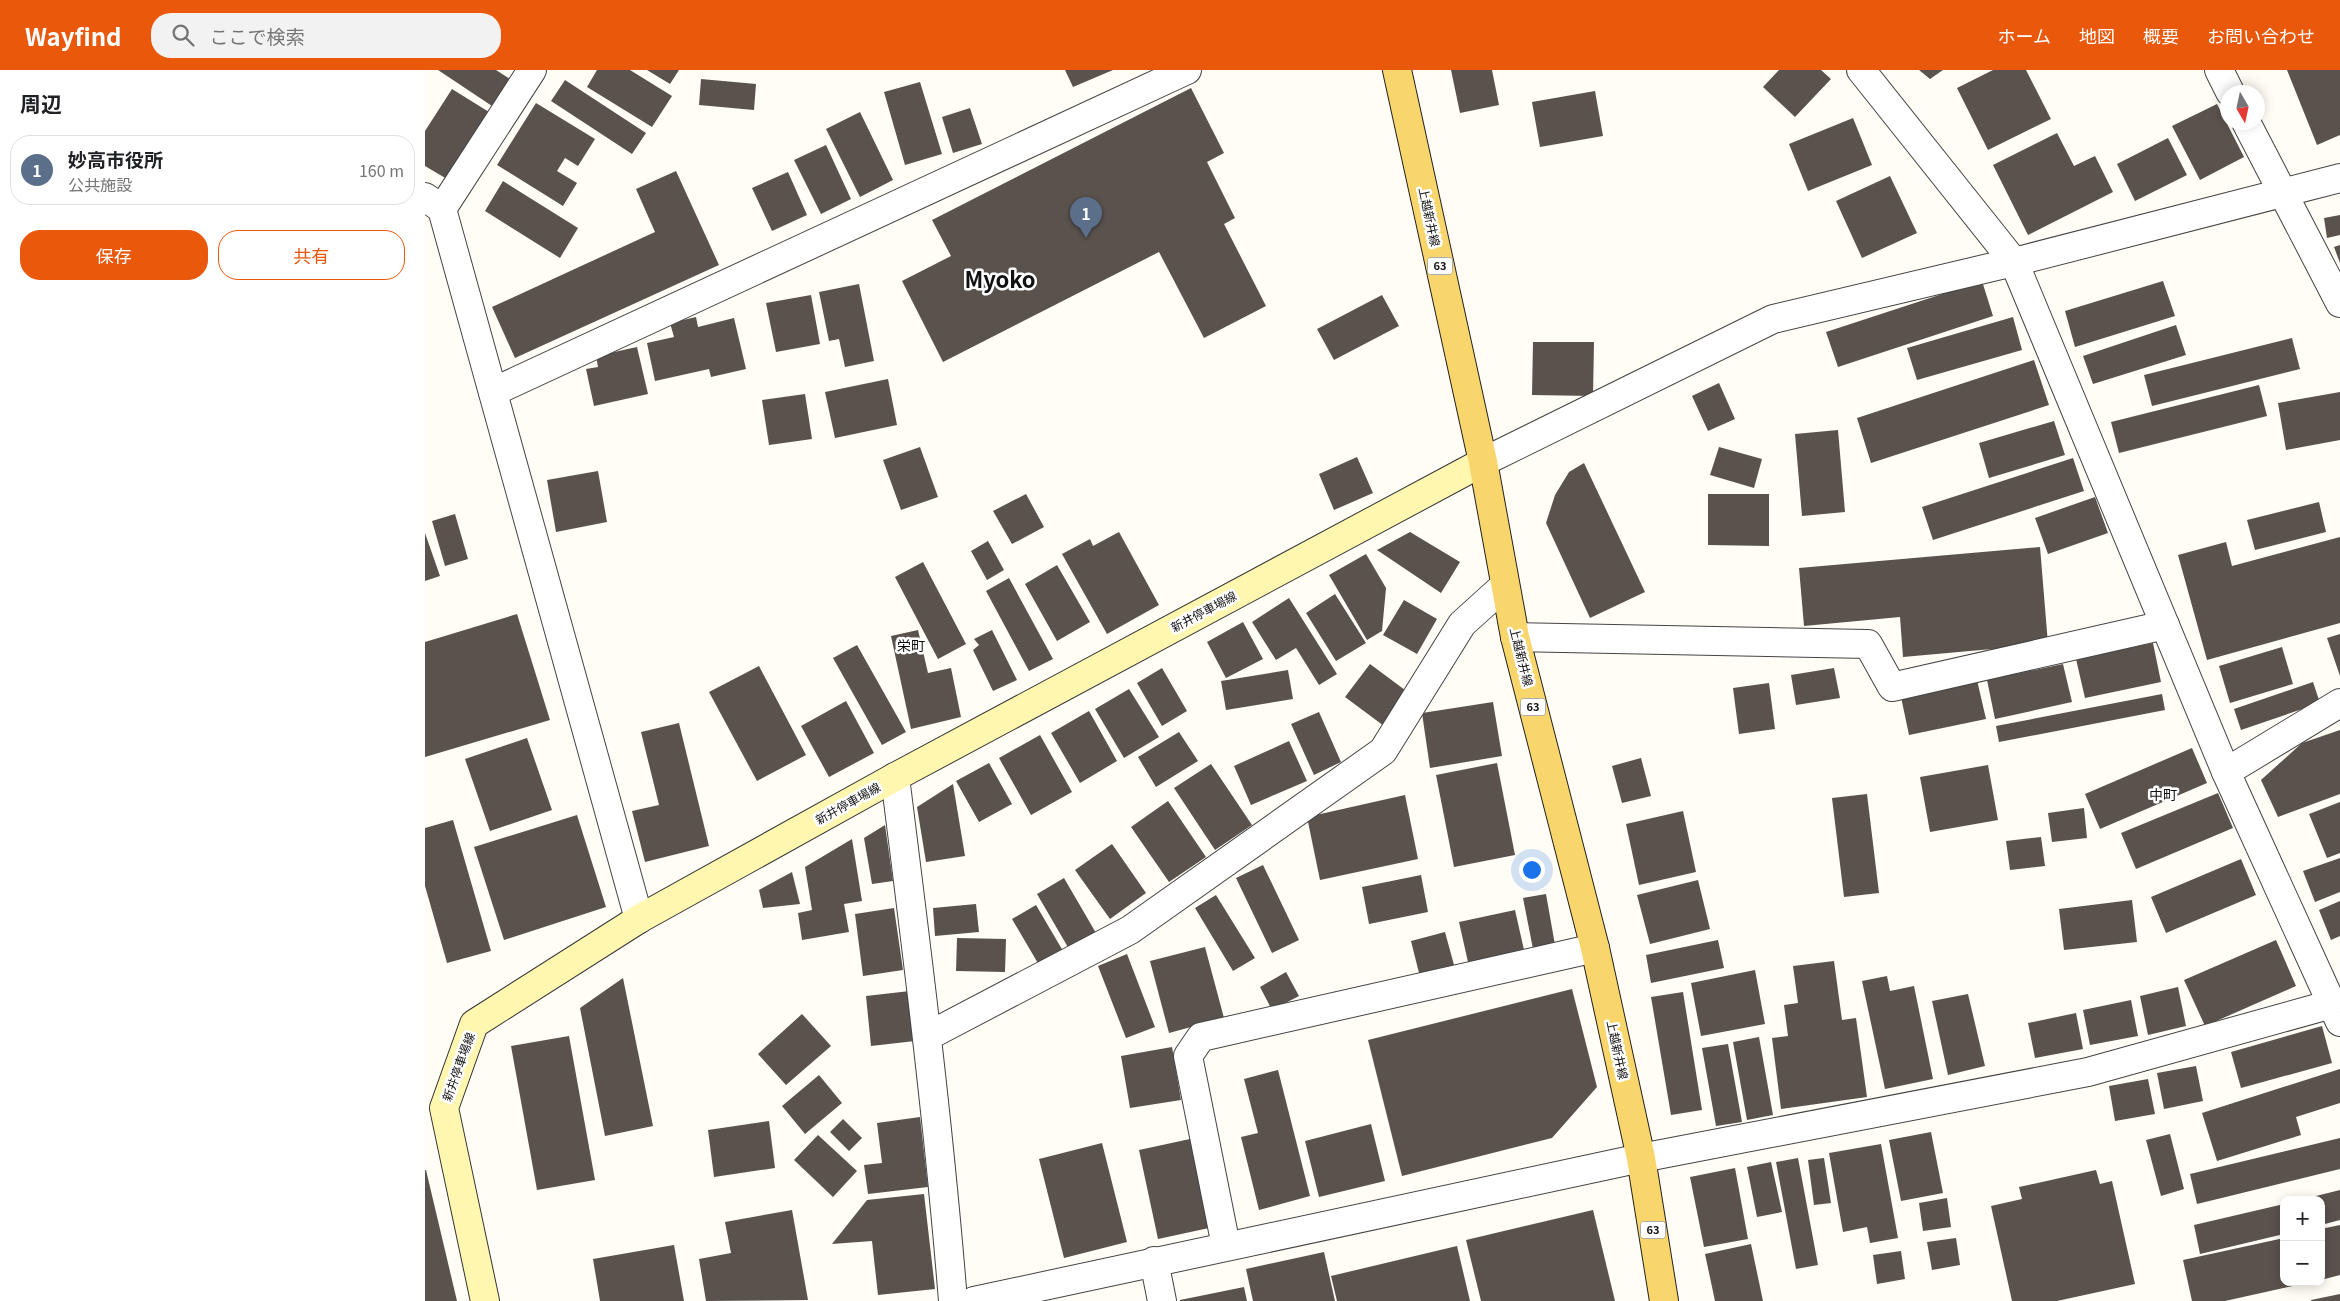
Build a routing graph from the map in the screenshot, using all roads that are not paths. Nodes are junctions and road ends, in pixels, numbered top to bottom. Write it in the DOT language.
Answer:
graph roads {
  1 [pos="532,70"];
  2 [pos="1187,70"];
  3 [pos="1397,70"];
  4 [pos="1861,70"];
  5 [pos="2219,70"];
  6 [pos="2226,85"];
  7 [pos="2250,130"];
  8 [pos="2340,178"];
  9 [pos="2284,192"];
  10 [pos="434,203"];
  11 [pos="2014,262"];
  12 [pos="2340,303"];
  13 [pos="493,392"];
  14 [pos="1483,462"];
  15 [pos="1504,586"];
  16 [pos="2165,625"];
  17 [pos="1515,636"];
  18 [pos="2340,702"];
  19 [pos="2227,772"];
  20 [pos="895,778"];
  21 [pos="639,919"];
  22 [pos="1595,948"];
  23 [pos="2336,1013"];
  24 [pos="928,1036"];
  25 [pos="1641,1158"];
  26 [pos="1226,1246"];
  27 [pos="1154,1261"];
  28 [pos="485,1301"];
  29 [pos="953,1301"];
  30 [pos="974,1301"];
  31 [pos="1162,1301"];
  32 [pos="1664,1301"];
  1 -- 10 [label="street"];
  2 -- 13 [label="street"];
  3 -- 14 [label="main road, 上越新井線 / 63"];
  4 -- 11 [label="street"];
  5 -- 6 [label="street"];
  7 -- 9 [label="street"];
  8 -- 9 [label="street"];
  9 -- 11 [label="street"];
  9 -- 12 [label="street"];
  10 -- 13 [label="street"];
  11 -- 14 [label="street"];
  11 -- 16 [label="street"];
  13 -- 21 [label="street"];
  14 -- 15 [label="main road, 上越新井線 / 63"];
  14 -- 20 [label="main road, 新井停車場線"];
  15 -- 17 [label="main road, 上越新井線 / 63"];
  15 -- 24 [label="street"];
  16 -- 17 [label="street"];
  16 -- 19 [label="street"];
  17 -- 22 [label="main road, 上越新井線 / 63"];
  18 -- 19 [label="street"];
  19 -- 23 [label="street"];
  20 -- 21 [label="main road, 新井停車場線"];
  20 -- 24 [label="street"];
  21 -- 28 [label="main road, 新井停車場線"];
  22 -- 25 [label="main road, 上越新井線 / 63"];
  22 -- 26 [label="street"];
  23 -- 25 [label="street"];
  24 -- 29 [label="street"];
  25 -- 26 [label="street"];
  25 -- 32 [label="main road, 上越新井線 / 63"];
  26 -- 27 [label="street"];
  27 -- 30 [label="street"];
  27 -- 31 [label="street"];
}
